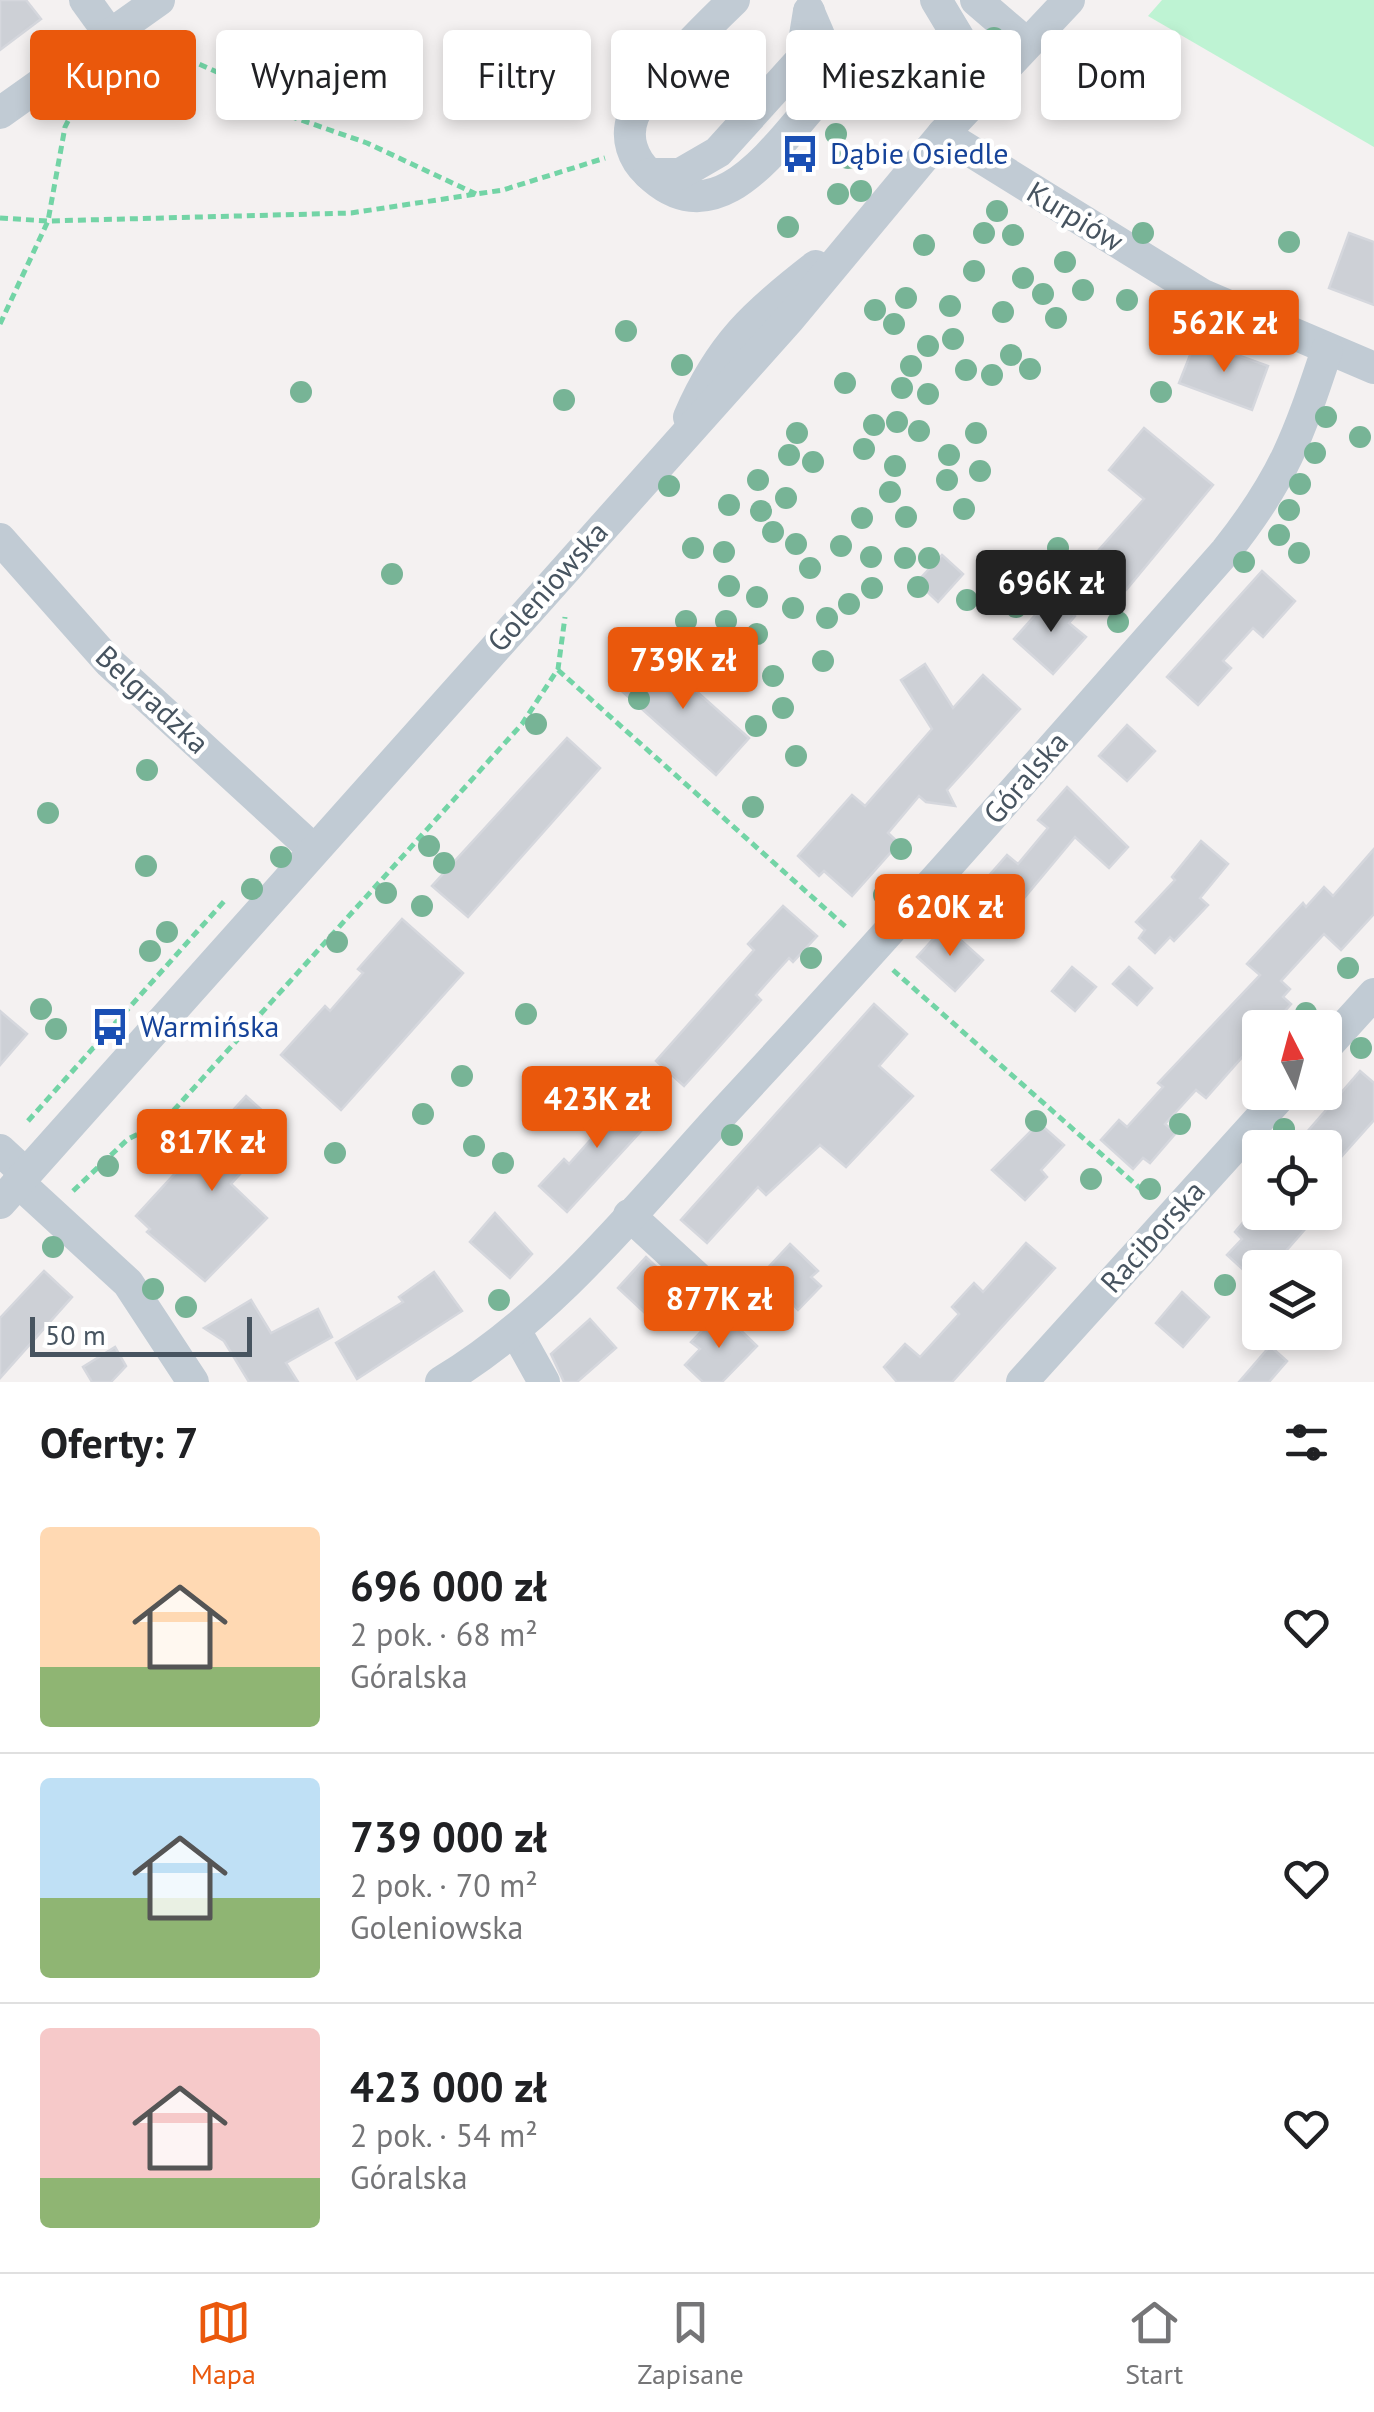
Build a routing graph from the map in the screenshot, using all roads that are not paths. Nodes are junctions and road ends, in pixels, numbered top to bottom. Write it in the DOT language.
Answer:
graph roads {
  1 [pos="84,0"];
  2 [pos="158,0"];
  3 [pos="734,0"];
  4 [pos="936,0"];
  5 [pos="976,0"];
  6 [pos="1069,0"];
  7 [pos="809,6"];
  8 [pos="106,30"];
  9 [pos="119,30"];
  10 [pos="954,30"];
  11 [pos="1026,43"];
  12 [pos="1021,48"];
  13 [pos="30,92"];
  14 [pos="0,113"];
  15 [pos="955,120"];
  16 [pos="942,134"];
  17 [pos="1328,350"];
  18 [pos="1374,368"];
  19 [pos="0,538"];
  20 [pos="314,850"];
  21 [pos="1374,994"];
  22 [pos="1342,1029"];
  23 [pos="1268,1110"];
  24 [pos="10,1173"];
  25 [pos="629,1215"];
  26 [pos="726,1304"];
  27 [pos="514,1330"];
  28 [pos="193,1382"];
  29 [pos="441,1382"];
  30 [pos="544,1382"];
  31 [pos="1022,1382"];
  1 -- 8 [label="street"];
  2 -- 9 [label="street"];
  3 -- 7 [label="street"];
  4 -- 10 [label="street"];
  5 -- 11 [label="street"];
  6 -- 11 [label="street, Goleniowska"];
  11 -- 12 [label="street, Goleniowska"];
  13 -- 14 [label="street"];
  15 -- 16 [label="street, Goleniowska"];
  16 -- 17 [label="street, Kurpiów"];
  16 -- 20 [label="street, Goleniowska"];
  17 -- 18 [label="street, Kurpiów"];
  17 -- 25 [label="street, Góralska"];
  19 -- 20 [label="street, Belgradzka"];
  20 -- 24 [label="street, Goleniowska"];
  21 -- 22 [label="street"];
  23 -- 31 [label="street, Raciborska"];
  24 -- 28 [label="street"];
  25 -- 26 [label="street"];
  25 -- 27 [label="street, Góralska"];
  27 -- 29 [label="street, Góralska"];
  27 -- 30 [label="street"];
}
